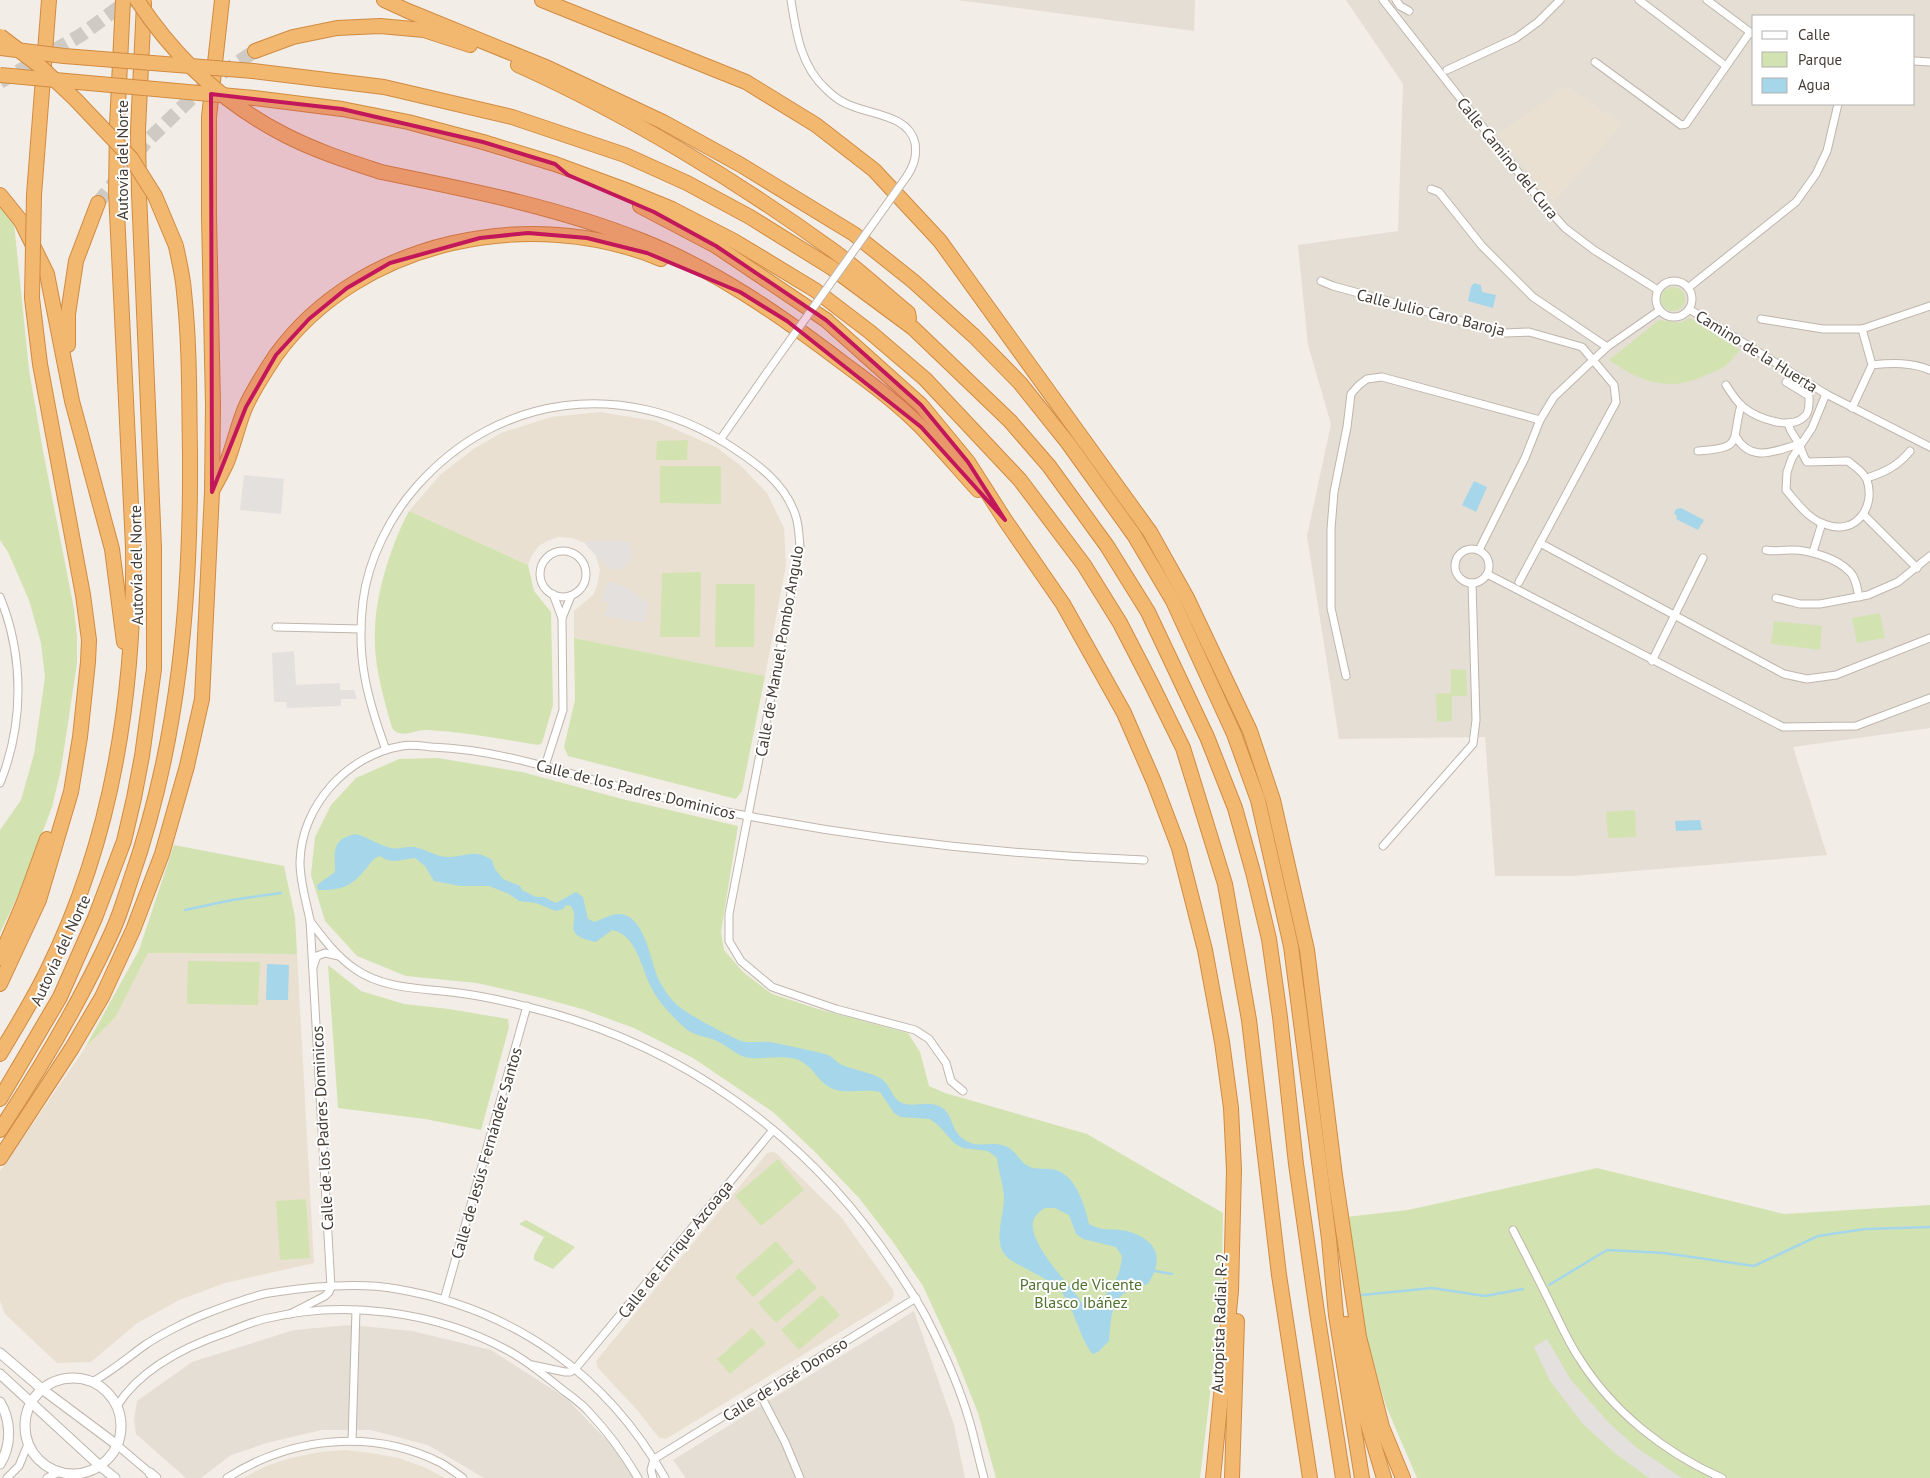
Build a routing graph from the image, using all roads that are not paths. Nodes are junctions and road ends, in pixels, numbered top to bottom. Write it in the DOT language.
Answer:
graph roads {
  1 [pos="49,0"];
  2 [pos="123,0"];
  3 [pos="136,0"];
  4 [pos="145,0"];
  5 [pos="222,0"];
  6 [pos="384,0"];
  7 [pos="542,0"];
  8 [pos="791,0"];
  9 [pos="1383,0"];
  10 [pos="1396,0"];
  11 [pos="1560,0"];
  12 [pos="1639,0"];
  13 [pos="1707,0"];
  14 [pos="1409,11"];
  15 [pos="1752,34"];
  16 [pos="0,36"];
  17 [pos="0,48"];
  18 [pos="255,51"];
  19 [pos="1915,61"];
  20 [pos="1595,62"];
  21 [pos="1930,62"];
  22 [pos="1726,66"];
  23 [pos="1447,70"];
  24 [pos="0,75"];
  25 [pos="1838,105"];
  26 [pos="555,164"];
  27 [pos="1431,189"];
  28 [pos="0,195"];
  29 [pos="98,203"];
  30 [pos="1322,281"];
  31 [pos="1688,288"];
  32 [pos="1658,290"];
  33 [pos="740,292"];
  34 [pos="1930,306"];
  35 [pos="1689,309"];
  36 [pos="1660,310"];
  37 [pos="1762,319"];
  38 [pos="913,328"];
  39 [pos="1862,329"];
  40 [pos="1606,347"];
  41 [pos="1594,359"];
  42 [pos="1872,366"];
  43 [pos="1930,370"];
  44 [pos="1786,382"];
  45 [pos="1726,385"];
  46 [pos="1826,394"];
  47 [pos="72,400"];
  48 [pos="1741,405"];
  49 [pos="1852,408"];
  50 [pos="1540,420"];
  51 [pos="1788,423"];
  52 [pos="1736,437"];
  53 [pos="720,440"];
  54 [pos="1800,444"];
  55 [pos="1930,447"];
  56 [pos="1698,451"];
  57 [pos="1910,451"];
  58 [pos="1867,478"];
  59 [pos="212,492"];
  60 [pos="1864,515"];
  61 [pos="1005,520"];
  62 [pos="1822,523"];
  63 [pos="1540,543"];
  64 [pos="1479,550"];
  65 [pos="1766,550"];
  66 [pos="1813,552"];
  67 [pos="1930,556"];
  68 [pos="1703,558"];
  69 [pos="1917,568"];
  70 [pos="1487,574"];
  71 [pos="1519,582"];
  72 [pos="1472,583"];
  73 [pos="553,594"];
  74 [pos="571,596"];
  75 [pos="0,597"];
  76 [pos="1859,597"];
  77 [pos="1776,598"];
  78 [pos="1676,615"];
  79 [pos="562,618"];
  80 [pos="276,627"];
  81 [pos="361,628"];
  82 [pos="1930,638"];
  83 [pos="1652,661"];
  84 [pos="128,670"];
  85 [pos="1346,676"];
  86 [pos="1930,698"];
  87 [pos="386,750"];
  88 [pos="545,766"];
  89 [pos="2,771"];
  90 [pos="0,783"];
  91 [pos="71,792"];
  92 [pos="748,816"];
  93 [pos="1383,846"];
  94 [pos="1144,860"];
  95 [pos="310,920"];
  96 [pos="340,956"];
  97 [pos="0,958"];
  98 [pos="312,969"];
  99 [pos="0,984"];
  100 [pos="34,996"];
  101 [pos="527,1006"];
  102 [pos="0,1038"];
  103 [pos="0,1054"];
  104 [pos="963,1091"];
  105 [pos="0,1099"];
  106 [pos="28,1115"];
  107 [pos="0,1130"];
  108 [pos="773,1130"];
  109 [pos="0,1149"];
  110 [pos="0,1158"];
  111 [pos="1234,1170"];
  112 [pos="1513,1230"];
  113 [pos="1329,1239"];
  114 [pos="331,1287"];
  115 [pos="916,1298"];
  116 [pos="444,1300"];
  117 [pos="356,1310"];
  118 [pos="290,1314"];
  119 [pos="0,1354"];
  120 [pos="530,1365"];
  121 [pos="576,1368"];
  122 [pos="0,1374"];
  123 [pos="4,1380"];
  124 [pos="92,1382"];
  125 [pos="42,1389"];
  126 [pos="760,1394"];
  127 [pos="0,1402"];
  128 [pos="30,1403"];
  129 [pos="117,1406"];
  130 [pos="352,1441"];
  131 [pos="28,1444"];
  132 [pos="117,1445"];
  133 [pos="654,1459"];
  134 [pos="0,1464"];
  135 [pos="100,1466"];
  136 [pos="59,1472"];
  137 [pos="153,1476"];
  138 [pos="7,1478"];
  139 [pos="47,1478"];
  140 [pos="115,1478"];
  141 [pos="227,1478"];
  142 [pos="463,1478"];
  143 [pos="638,1478"];
  144 [pos="653,1478"];
  145 [pos="665,1478"];
  146 [pos="800,1478"];
  147 [pos="984,1478"];
  148 [pos="1213,1478"];
  149 [pos="1232,1478"];
  150 [pos="1310,1478"];
  151 [pos="1343,1478"];
  152 [pos="1362,1478"];
  153 [pos="1384,1478"];
  154 [pos="1403,1478"];
  155 [pos="1722,1478"];
  1 -- 91 [label="highway, bridge"];
  2 -- 84 [label="highway, Autovía del Norte"];
  3 -- 33 [label="highway, bridge"];
  4 -- 105 [label="highway, Autovía del Norte"];
  5 -- 59 [label="highway"];
  6 -- 113 [label="highway"];
  7 -- 154 [label="highway"];
  8 -- 53 [label="street, bridge"];
  9 -- 32 [label="street, Calle Camino del Cura"];
  10 -- 14 [label="street"];
  11 -- 23 [label="street"];
  12 -- 22 [label="street"];
  13 -- 15 [label="street"];
  15 -- 22 [label="street"];
  16 -- 107 [label="highway, bridge"];
  17 -- 38 [label="highway, bridge"];
  18 -- 38 [label="highway"];
  19 -- 21 [label="street"];
  20 -- 22 [label="street"];
  24 -- 26 [label="highway, bridge"];
  25 -- 31 [label="street"];
  26 -- 61 [label="highway"];
  26 -- 150 [label="highway"];
  27 -- 40 [label="street"];
  28 -- 47 [label="highway"];
  29 -- 47 [label="highway"];
  30 -- 41 [label="street, Calle Julio Caro Baroja"];
  31 -- 32 [label="street"];
  31 -- 35 [label="street"];
  32 -- 36 [label="street"];
  33 -- 59 [label="highway"];
  33 -- 61 [label="highway"];
  34 -- 39 [label="street, Camino de la Huerta"];
  35 -- 36 [label="street"];
  35 -- 46 [label="street, Camino de la Huerta"];
  36 -- 40 [label="street"];
  37 -- 39 [label="street, Camino de la Huerta"];
  38 -- 151 [label="highway"];
  39 -- 42 [label="street"];
  40 -- 41 [label="street"];
  41 -- 50 [label="street"];
  41 -- 63 [label="street, Calle Julio Caro Baroja"];
  42 -- 43 [label="street"];
  42 -- 49 [label="street"];
  44 -- 51 [label="street, Camino de la Huerta"];
  45 -- 48 [label="street"];
  46 -- 49 [label="street, Camino de la Huerta"];
  46 -- 54 [label="street, Camino de la Huerta"];
  47 -- 84 [label="highway"];
  48 -- 51 [label="street"];
  48 -- 52 [label="street"];
  49 -- 55 [label="street, Camino de la Huerta"];
  50 -- 64 [label="street"];
  50 -- 85 [label="street"];
  51 -- 54 [label="street"];
  52 -- 54 [label="street"];
  52 -- 56 [label="street"];
  53 -- 81 [label="street, Calle de Manuel Pombo Angulo"];
  53 -- 92 [label="street, Calle de Manuel Pombo Angulo"];
  54 -- 58 [label="street"];
  54 -- 62 [label="street, Camino de la Huerta"];
  57 -- 58 [label="street"];
  58 -- 60 [label="street"];
  59 -- 106 [label="highway"];
  60 -- 62 [label="street"];
  60 -- 69 [label="street"];
  61 -- 111 [label="highway"];
  62 -- 66 [label="street"];
  63 -- 71 [label="street, Calle Julio Caro Baroja"];
  63 -- 78 [label="street"];
  64 -- 70 [label="street"];
  64 -- 72 [label="street"];
  65 -- 66 [label="street"];
  66 -- 76 [label="street"];
  67 -- 69 [label="street"];
  68 -- 78 [label="street"];
  69 -- 76 [label="street"];
  70 -- 72 [label="street"];
  70 -- 83 [label="street"];
  72 -- 93 [label="street"];
  73 -- 74 [label="street"];
  73 -- 74 [label="street"];
  73 -- 79 [label="street"];
  74 -- 79 [label="street"];
  75 -- 89 [label="street"];
  76 -- 77 [label="street"];
  78 -- 82 [label="street"];
  78 -- 83 [label="street"];
  79 -- 88 [label="street"];
  80 -- 81 [label="street"];
  81 -- 87 [label="street, Calle de Manuel Pombo Angulo"];
  83 -- 86 [label="street"];
  84 -- 100 [label="highway, Autovía del Norte"];
  87 -- 88 [label="street, Calle de los Padres Dominicos"];
  87 -- 95 [label="street, Calle de los Padres Dominicos"];
  88 -- 92 [label="street, Calle de los Padres Dominicos"];
  89 -- 90 [label="street"];
  91 -- 97 [label="highway"];
  91 -- 99 [label="highway"];
  92 -- 94 [label="street, Calle de los Padres Dominicos"];
  92 -- 104 [label="street, Calle de Manuel Pombo Angulo"];
  95 -- 96 [label="street"];
  95 -- 98 [label="street, Calle de los Padres Dominicos"];
  96 -- 98 [label="street"];
  96 -- 101 [label="street"];
  98 -- 114 [label="street, Calle de los Padres Dominicos"];
  100 -- 102 [label="highway"];
  100 -- 103 [label="highway, Autovía del Norte"];
  101 -- 108 [label="street"];
  101 -- 116 [label="street, Calle de Jesús Fernández Santos"];
  106 -- 109 [label="highway"];
  106 -- 110 [label="highway"];
  108 -- 115 [label="street"];
  108 -- 121 [label="street, Calle de Enrique Azcoaga"];
  111 -- 148 [label="highway"];
  111 -- 149 [label="highway, Autopista Radial R-2"];
  112 -- 155 [label="street"];
  113 -- 152 [label="highway"];
  113 -- 153 [label="highway"];
  114 -- 116 [label="street"];
  114 -- 118 [label="street"];
  114 -- 124 [label="street"];
  115 -- 126 [label="street, Calle de José Donoso"];
  115 -- 147 [label="street"];
  116 -- 121 [label="street"];
  117 -- 118 [label="street"];
  117 -- 120 [label="street"];
  117 -- 130 [label="street"];
  118 -- 129 [label="street"];
  119 -- 125 [label="street"];
  120 -- 121 [label="street"];
  120 -- 143 [label="street"];
  121 -- 133 [label="street"];
  122 -- 123 [label="street"];
  123 -- 128 [label="street"];
  124 -- 125 [label="street"];
  124 -- 129 [label="street"];
  125 -- 128 [label="street"];
  125 -- 132 [label="street"];
  126 -- 133 [label="street, Calle de José Donoso"];
  126 -- 146 [label="street"];
  127 -- 134 [label="street"];
  128 -- 131 [label="street"];
  128 -- 135 [label="street"];
  129 -- 132 [label="street"];
  130 -- 141 [label="street"];
  130 -- 142 [label="street"];
  131 -- 136 [label="street"];
  131 -- 138 [label="street"];
  132 -- 135 [label="street"];
  132 -- 137 [label="street"];
  133 -- 144 [label="street"];
  133 -- 145 [label="street"];
  135 -- 136 [label="street"];
  135 -- 140 [label="street"];
  136 -- 139 [label="street"];
}
